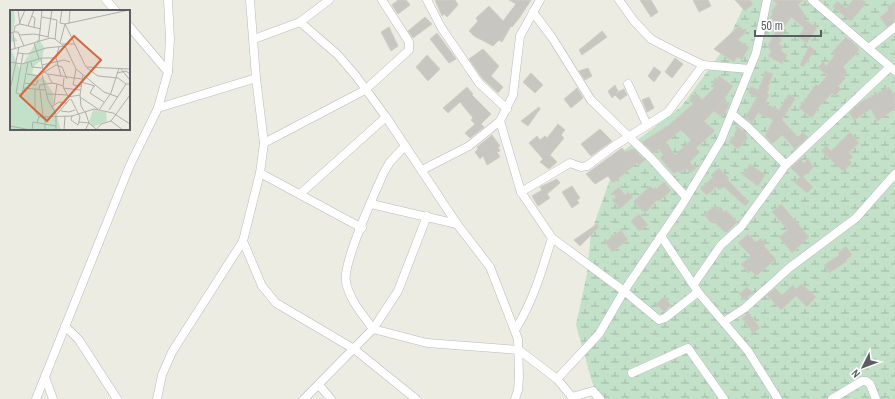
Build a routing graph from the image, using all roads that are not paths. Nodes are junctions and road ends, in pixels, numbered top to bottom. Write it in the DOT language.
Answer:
graph roads {
  1 [pos="106,0"];
  2 [pos="168,0"];
  3 [pos="250,0"];
  4 [pos="328,0"];
  5 [pos="382,0"];
  6 [pos="427,0"];
  7 [pos="540,0"];
  8 [pos="619,0"];
  9 [pos="767,0"];
  10 [pos="812,0"];
  11 [pos="115,10"];
  12 [pos="533,12"];
  13 [pos="300,22"];
  14 [pos="130,27"];
  15 [pos="895,27"];
  16 [pos="254,39"];
  17 [pos="869,48"];
  18 [pos="703,65"];
  19 [pos="749,68"];
  20 [pos="893,69"];
  21 [pos="168,72"];
  22 [pos="256,78"];
  23 [pos="628,84"];
  24 [pos="365,90"];
  25 [pos="158,108"];
  26 [pos="507,109"];
  27 [pos="732,114"];
  28 [pos="386,117"];
  29 [pos="500,121"];
  30 [pos="646,125"];
  31 [pos="629,137"];
  32 [pos="264,143"];
  33 [pos="405,146"];
  34 [pos="786,165"];
  35 [pos="422,170"];
  36 [pos="260,173"];
  37 [pos="895,174"];
  38 [pos="521,192"];
  39 [pos="300,194"];
  40 [pos="686,198"];
  41 [pos="371,204"];
  42 [pos="426,216"];
  43 [pos="457,224"];
  44 [pos="362,228"];
  45 [pos="661,236"];
  46 [pos="552,238"];
  47 [pos="243,241"];
  48 [pos="694,284"];
  49 [pos="624,291"];
  50 [pos="698,292"];
  51 [pos="725,321"];
  52 [pos="65,326"];
  53 [pos="373,329"];
  54 [pos="515,330"];
  55 [pos="354,349"];
  56 [pos="519,350"];
  57 [pos="632,373"];
  58 [pos="45,378"];
  59 [pos="557,379"];
  60 [pos="319,386"];
  61 [pos="36,399"];
  62 [pos="53,399"];
  63 [pos="117,399"];
  64 [pos="158,399"];
  65 [pos="304,399"];
  66 [pos="331,399"];
  67 [pos="416,399"];
  68 [pos="515,399"];
  69 [pos="600,399"];
  70 [pos="724,399"];
  71 [pos="778,399"];
  72 [pos="832,399"];
  73 [pos="876,399"];
  1 -- 11 [label="street"];
  2 -- 21 [label="street"];
  3 -- 16 [label="street"];
  4 -- 13 [label="street"];
  5 -- 24 [label="street"];
  6 -- 26 [label="street"];
  7 -- 12 [label="street"];
  8 -- 18 [label="street"];
  9 -- 19 [label="street"];
  10 -- 17 [label="street"];
  12 -- 26 [label="street"];
  12 -- 31 [label="street"];
  13 -- 16 [label="street"];
  13 -- 24 [label="street"];
  14 -- 21 [label="street"];
  15 -- 17 [label="street"];
  16 -- 22 [label="street"];
  17 -- 20 [label="street"];
  18 -- 19 [label="street"];
  18 -- 30 [label="street"];
  19 -- 27 [label="street"];
  20 -- 34 [label="street"];
  21 -- 25 [label="street"];
  22 -- 25 [label="street"];
  22 -- 32 [label="street"];
  23 -- 30 [label="street"];
  24 -- 28 [label="street"];
  24 -- 32 [label="street"];
  25 -- 52 [label="street"];
  26 -- 29 [label="street"];
  27 -- 34 [label="street"];
  27 -- 40 [label="street"];
  28 -- 33 [label="street"];
  28 -- 39 [label="street"];
  29 -- 35 [label="street"];
  29 -- 38 [label="street"];
  30 -- 31 [label="street"];
  31 -- 38 [label="street"];
  31 -- 40 [label="street"];
  32 -- 36 [label="street"];
  33 -- 35 [label="street"];
  33 -- 41 [label="street"];
  34 -- 48 [label="street"];
  35 -- 43 [label="street"];
  36 -- 39 [label="street"];
  36 -- 47 [label="street"];
  37 -- 51 [label="street"];
  38 -- 46 [label="street"];
  39 -- 44 [label="street"];
  40 -- 45 [label="street"];
  41 -- 42 [label="street"];
  41 -- 44 [label="street"];
  42 -- 43 [label="street"];
  42 -- 53 [label="street"];
  43 -- 54 [label="street"];
  44 -- 53 [label="street"];
  45 -- 48 [label="street"];
  45 -- 49 [label="street"];
  46 -- 49 [label="street"];
  46 -- 54 [label="street"];
  47 -- 55 [label="street"];
  47 -- 64 [label="street"];
  48 -- 50 [label="street"];
  49 -- 50 [label="street"];
  49 -- 59 [label="street"];
  50 -- 51 [label="street"];
  51 -- 71 [label="street"];
  52 -- 58 [label="street"];
  52 -- 63 [label="street"];
  53 -- 55 [label="street"];
  53 -- 56 [label="street"];
  54 -- 56 [label="street"];
  55 -- 60 [label="street"];
  55 -- 67 [label="street"];
  56 -- 59 [label="street"];
  56 -- 68 [label="street"];
  57 -- 70 [label="street"];
  58 -- 61 [label="street"];
  58 -- 62 [label="street"];
  59 -- 69 [label="street"];
  60 -- 65 [label="street"];
  60 -- 66 [label="street"];
  72 -- 73 [label="street"];
}
